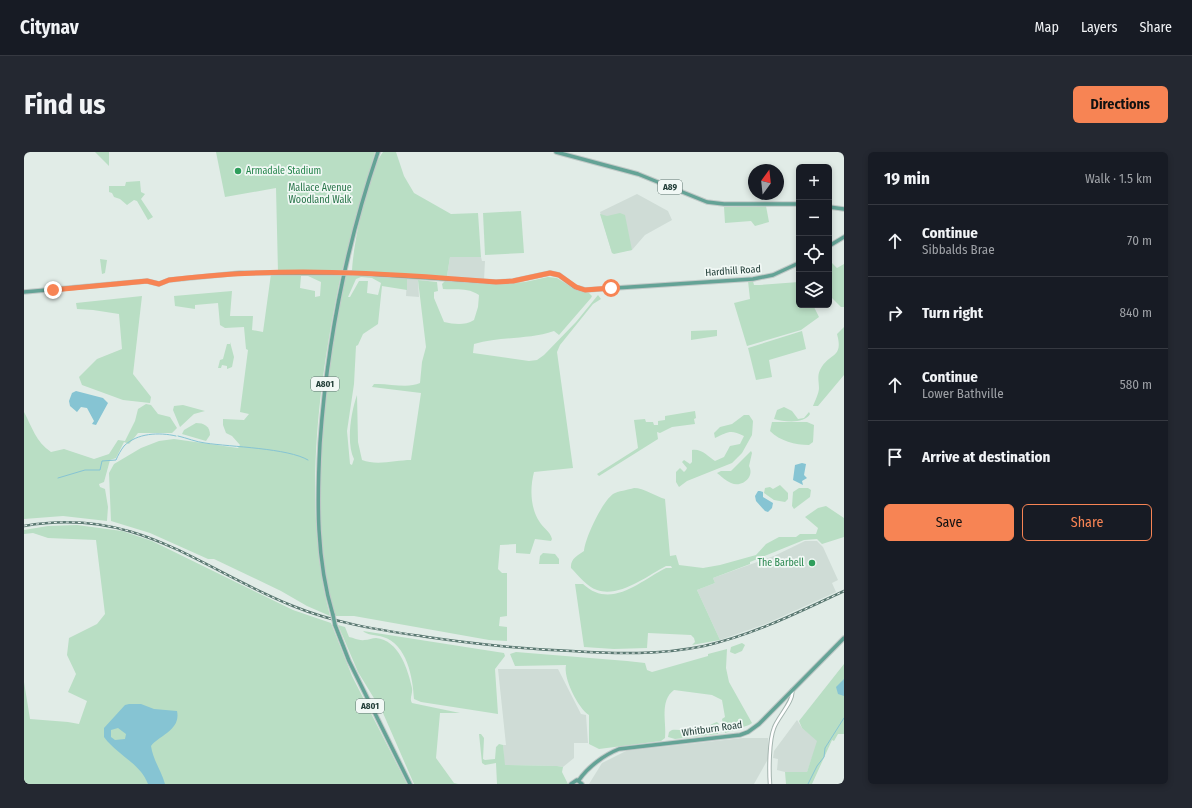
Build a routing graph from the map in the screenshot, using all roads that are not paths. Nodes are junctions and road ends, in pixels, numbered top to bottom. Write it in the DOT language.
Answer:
graph roads {
  1 [pos="379,152"];
  2 [pos="556,152"];
  3 [pos="796,204"];
  4 [pos="832,207"];
  5 [pos="844,209"];
  6 [pos="844,238"];
  7 [pos="832,244"];
  8 [pos="796,263"];
  9 [pos="24,292"];
  10 [pos="844,638"];
  11 [pos="792,690"];
  12 [pos="581,782"];
  13 [pos="410,784"];
  14 [pos="572,784"];
  15 [pos="770,784"];
  1 -- 13 [label="main road, A801, bridge"];
  2 -- 3 [label="main road, A89"];
  4 -- 5 [label="main road"];
  6 -- 7 [label="main road"];
  8 -- 9 [label="main road, Hardhill Road, bridge"];
  10 -- 11 [label="main road, Whitburn Road"];
  11 -- 12 [label="main road, Whitburn Road"];
  11 -- 15 [label="street"];
  12 -- 14 [label="main road, Whitburn Road"];
}
